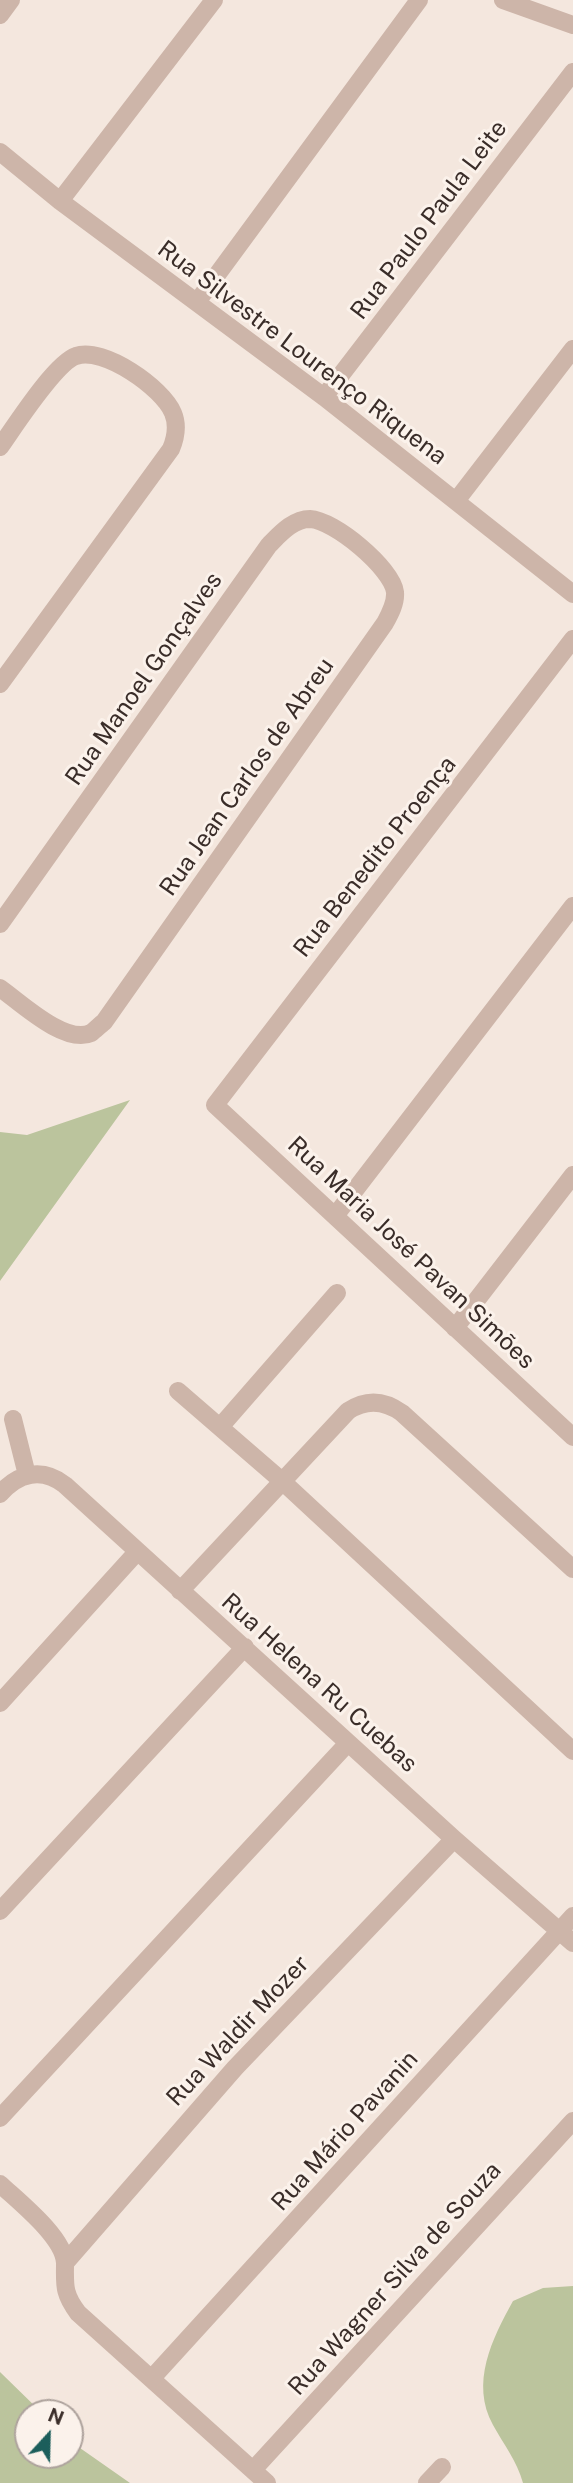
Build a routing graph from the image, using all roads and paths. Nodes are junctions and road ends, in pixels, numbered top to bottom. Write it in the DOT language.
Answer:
graph roads {
  1 [pos="11,0"];
  2 [pos="214,0"];
  3 [pos="419,0"];
  4 [pos="503,0"];
  5 [pos="0,15"];
  6 [pos="573,25"];
  7 [pos="573,72"];
  8 [pos="0,152"];
  9 [pos="60,201"];
  10 [pos="197,302"];
  11 [pos="573,349"];
  12 [pos="324,397"];
  13 [pos="0,447"];
  14 [pos="456,501"];
  15 [pos="356,544"];
  16 [pos="573,594"];
  17 [pos="573,639"];
  18 [pos="0,684"];
  19 [pos="573,906"];
  20 [pos="0,924"];
  21 [pos="0,988"];
  22 [pos="215,1105"];
  23 [pos="573,1175"];
  24 [pos="335,1216"];
  25 [pos="337,1293"];
  26 [pos="455,1328"];
  27 [pos="178,1391"];
  28 [pos="13,1419"];
  29 [pos="220,1427"];
  30 [pos="573,1437"];
  31 [pos="27,1475"];
  32 [pos="282,1481"];
  33 [pos="0,1494"];
  34 [pos="137,1552"];
  35 [pos="573,1569"];
  36 [pos="180,1591"];
  37 [pos="245,1647"];
  38 [pos="0,1703"];
  39 [pos="348,1743"];
  40 [pos="573,1751"];
  41 [pos="454,1839"];
  42 [pos="0,1911"];
  43 [pos="573,1916"];
  44 [pos="567,1937"];
  45 [pos="0,2118"];
  46 [pos="570,2131"];
  47 [pos="0,2184"];
  48 [pos="65,2263"];
  49 [pos="152,2378"];
  50 [pos="442,2467"];
  51 [pos="253,2470"];
  52 [pos="267,2483"];
  53 [pos="427,2483"];
  1 -- 5 [label="street"];
  2 -- 9 [label="street"];
  3 -- 10 [label="street"];
  4 -- 6 [label="street"];
  7 -- 12 [label="street, Rua Paulo Paula Leite"];
  8 -- 9 [label="street, Rua Silvestre Lourenço Riquena"];
  9 -- 10 [label="street, Rua Silvestre Lourenço Riquena"];
  10 -- 12 [label="street, Rua Silvestre Lourenço Riquena"];
  11 -- 14 [label="street"];
  12 -- 14 [label="street, Rua Silvestre Lourenço Riquena"];
  13 -- 18 [label="street"];
  14 -- 16 [label="street, Rua Silvestre Lourenço Riquena"];
  15 -- 20 [label="street, Rua Manoel Gonçalves"];
  15 -- 21 [label="street, Rua Jean Carlos de Abreu"];
  17 -- 22 [label="street, Rua Benedito Proença"];
  19 -- 24 [label="street"];
  22 -- 24 [label="street, Rua Maria José Pavan Simões"];
  23 -- 26 [label="street"];
  24 -- 26 [label="street, Rua Maria José Pavan Simões"];
  25 -- 29 [label="street"];
  26 -- 30 [label="street, Rua Maria José Pavan Simões"];
  27 -- 29 [label="street"];
  28 -- 31 [label="street"];
  29 -- 32 [label="street"];
  31 -- 33 [label="street"];
  31 -- 34 [label="street, Rua Helena Ru Cuebas"];
  32 -- 35 [label="street"];
  32 -- 36 [label="street"];
  32 -- 40 [label="street"];
  34 -- 36 [label="street, Rua Helena Ru Cuebas"];
  34 -- 38 [label="street"];
  36 -- 37 [label="street, Rua Helena Ru Cuebas"];
  37 -- 39 [label="street, Rua Helena Ru Cuebas"];
  37 -- 42 [label="street"];
  39 -- 41 [label="street, Rua Helena Ru Cuebas"];
  39 -- 45 [label="street"];
  41 -- 44 [label="street, Rua Helena Ru Cuebas"];
  41 -- 48 [label="street, Rua Waldir Mozer"];
  43 -- 44 [label="street, Rua Mário Pavanin"];
  44 -- 49 [label="street, Rua Mário Pavanin"];
  46 -- 51 [label="street, Rua Wagner Silva de Souza"];
  47 -- 48 [label="street"];
  48 -- 49 [label="street"];
  49 -- 51 [label="street"];
  50 -- 53 [label="street"];
  51 -- 52 [label="street"];
}
